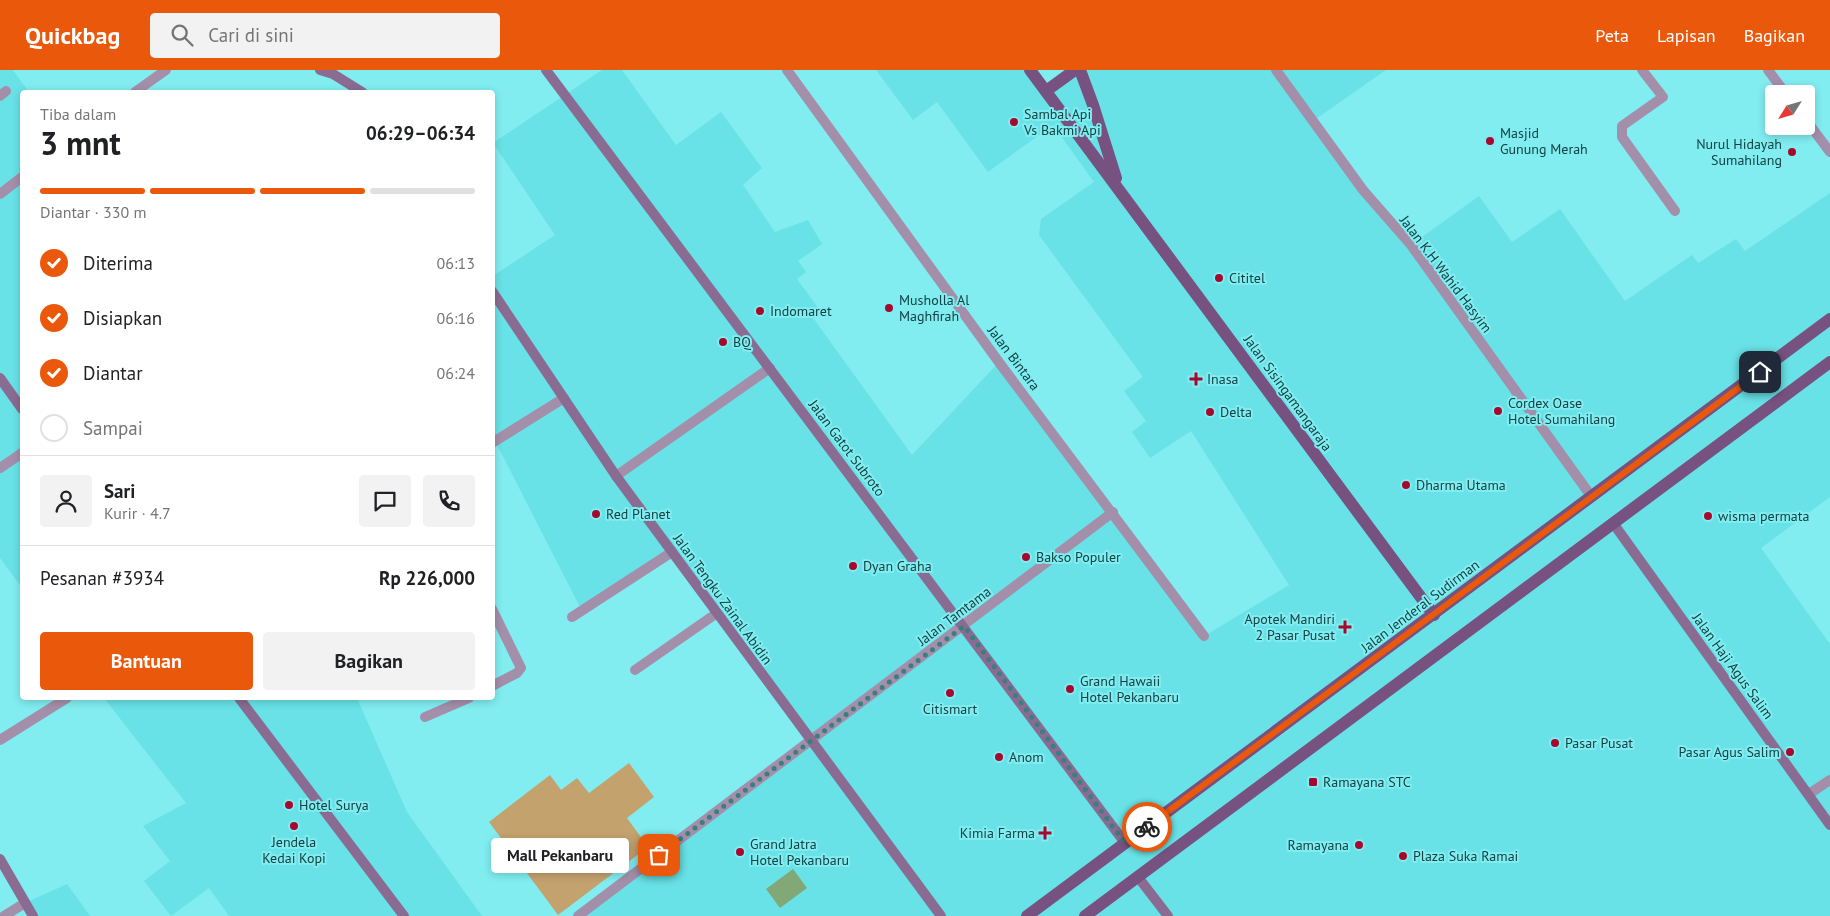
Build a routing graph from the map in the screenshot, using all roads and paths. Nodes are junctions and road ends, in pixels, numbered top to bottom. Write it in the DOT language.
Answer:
graph roads {
  1 [pos="166,70"];
  2 [pos="320,70"];
  3 [pos="546,70"];
  4 [pos="787,70"];
  5 [pos="1030,70"];
  6 [pos="1075,70"];
  7 [pos="1080,70"];
  8 [pos="1276,70"];
  9 [pos="1642,70"];
  10 [pos="1768,70"];
  11 [pos="1779,85"];
  12 [pos="139,90"];
  13 [pos="359,90"];
  14 [pos="1046,91"];
  15 [pos="1815,132"];
  16 [pos="1830,152"];
  17 [pos="20,179"];
  18 [pos="1118,188"];
  19 [pos="0,194"];
  20 [pos="1675,211"];
  21 [pos="495,295"];
  22 [pos="1830,319"];
  23 [pos="1830,362"];
  24 [pos="770,368"];
  25 [pos="0,378"];
  26 [pos="564,398"];
  27 [pos="20,406"];
  28 [pos="495,441"];
  29 [pos="20,454"];
  30 [pos="0,468"];
  31 [pos="616,476"];
  32 [pos="1591,496"];
  33 [pos="1113,512"];
  34 [pos="1613,523"];
  35 [pos="672,552"];
  36 [pos="717,613"];
  37 [pos="495,615"];
  38 [pos="1434,615"];
  39 [pos="572,617"];
  40 [pos="964,626"];
  41 [pos="1204,636"];
  42 [pos="635,670"];
  43 [pos="495,684"];
  44 [pos="64,700"];
  45 [pos="241,700"];
  46 [pos="464,700"];
  47 [pos="425,717"];
  48 [pos="0,740"];
  49 [pos="810,741"];
  50 [pos="1830,780"];
  51 [pos="1809,794"];
  52 [pos="1830,825"];
  53 [pos="1125,843"];
  54 [pos="0,859"];
  55 [pos="1138,876"];
  56 [pos="25,903"];
  57 [pos="4,916"];
  58 [pos="33,916"];
  59 [pos="404,916"];
  60 [pos="578,916"];
  61 [pos="941,916"];
  62 [pos="1027,916"];
  63 [pos="1085,916"];
  64 [pos="1168,916"];
  1 -- 12 [label="street"];
  2 -- 13 [label="street"];
  3 -- 24 [label="street, Jalan Gatot Subroto"];
  4 -- 33 [label="street, Jalan Bintara"];
  5 -- 14 [label="main road, Jalan Sisingamangaraja"];
  6 -- 14 [label="main road"];
  7 -- 18 [label="main road, Jalan Sisingamangaraja"];
  8 -- 32 [label="street, Jalan K.H Wahid Hasyim"];
  9 -- 20 [label="street"];
  10 -- 11 [label="street"];
  14 -- 18 [label="main road, Jalan Sisingamangaraja"];
  15 -- 16 [label="street"];
  17 -- 19 [label="street"];
  18 -- 38 [label="main road, Jalan Sisingamangaraja"];
  21 -- 26 [label="street, Jalan Tengku Zainal Abidin"];
  22 -- 32 [label="main road, Jalan Jenderal Sudirman"];
  23 -- 34 [label="main road"];
  24 -- 31 [label="street"];
  24 -- 40 [label="street, Jalan Gatot Subroto"];
  25 -- 27 [label="street"];
  26 -- 28 [label="street"];
  26 -- 31 [label="street, Jalan Tengku Zainal Abidin"];
  29 -- 30 [label="street"];
  31 -- 35 [label="street, Jalan Tengku Zainal Abidin"];
  32 -- 38 [label="main road, Jalan Jenderal Sudirman"];
  33 -- 40 [label="street, Jalan Tamtama"];
  33 -- 41 [label="street, Jalan Bintara"];
  34 -- 51 [label="street, Jalan Haji Agus Salim"];
  34 -- 55 [label="main road"];
  35 -- 36 [label="street, Jalan Tengku Zainal Abidin"];
  35 -- 39 [label="street"];
  36 -- 42 [label="street"];
  36 -- 49 [label="street, Jalan Tengku Zainal Abidin"];
  37 -- 43 [label="street"];
  38 -- 53 [label="main road, Jalan Jenderal Sudirman"];
  40 -- 49 [label="street, Jalan Tamtama"];
  40 -- 53 [label="street, Jalan Gatot Subroto"];
  44 -- 48 [label="street"];
  45 -- 59 [label="street"];
  46 -- 47 [label="street"];
  49 -- 60 [label="street, Jalan Tamtama"];
  49 -- 61 [label="street, Jalan Tengku Zainal Abidin"];
  50 -- 51 [label="street"];
  51 -- 52 [label="street, Jalan Haji Agus Salim"];
  53 -- 62 [label="main road, Jalan Jenderal Sudirman"];
  54 -- 56 [label="street"];
  55 -- 63 [label="main road"];
  55 -- 64 [label="street"];
  56 -- 57 [label="street"];
  56 -- 58 [label="street"];
}
